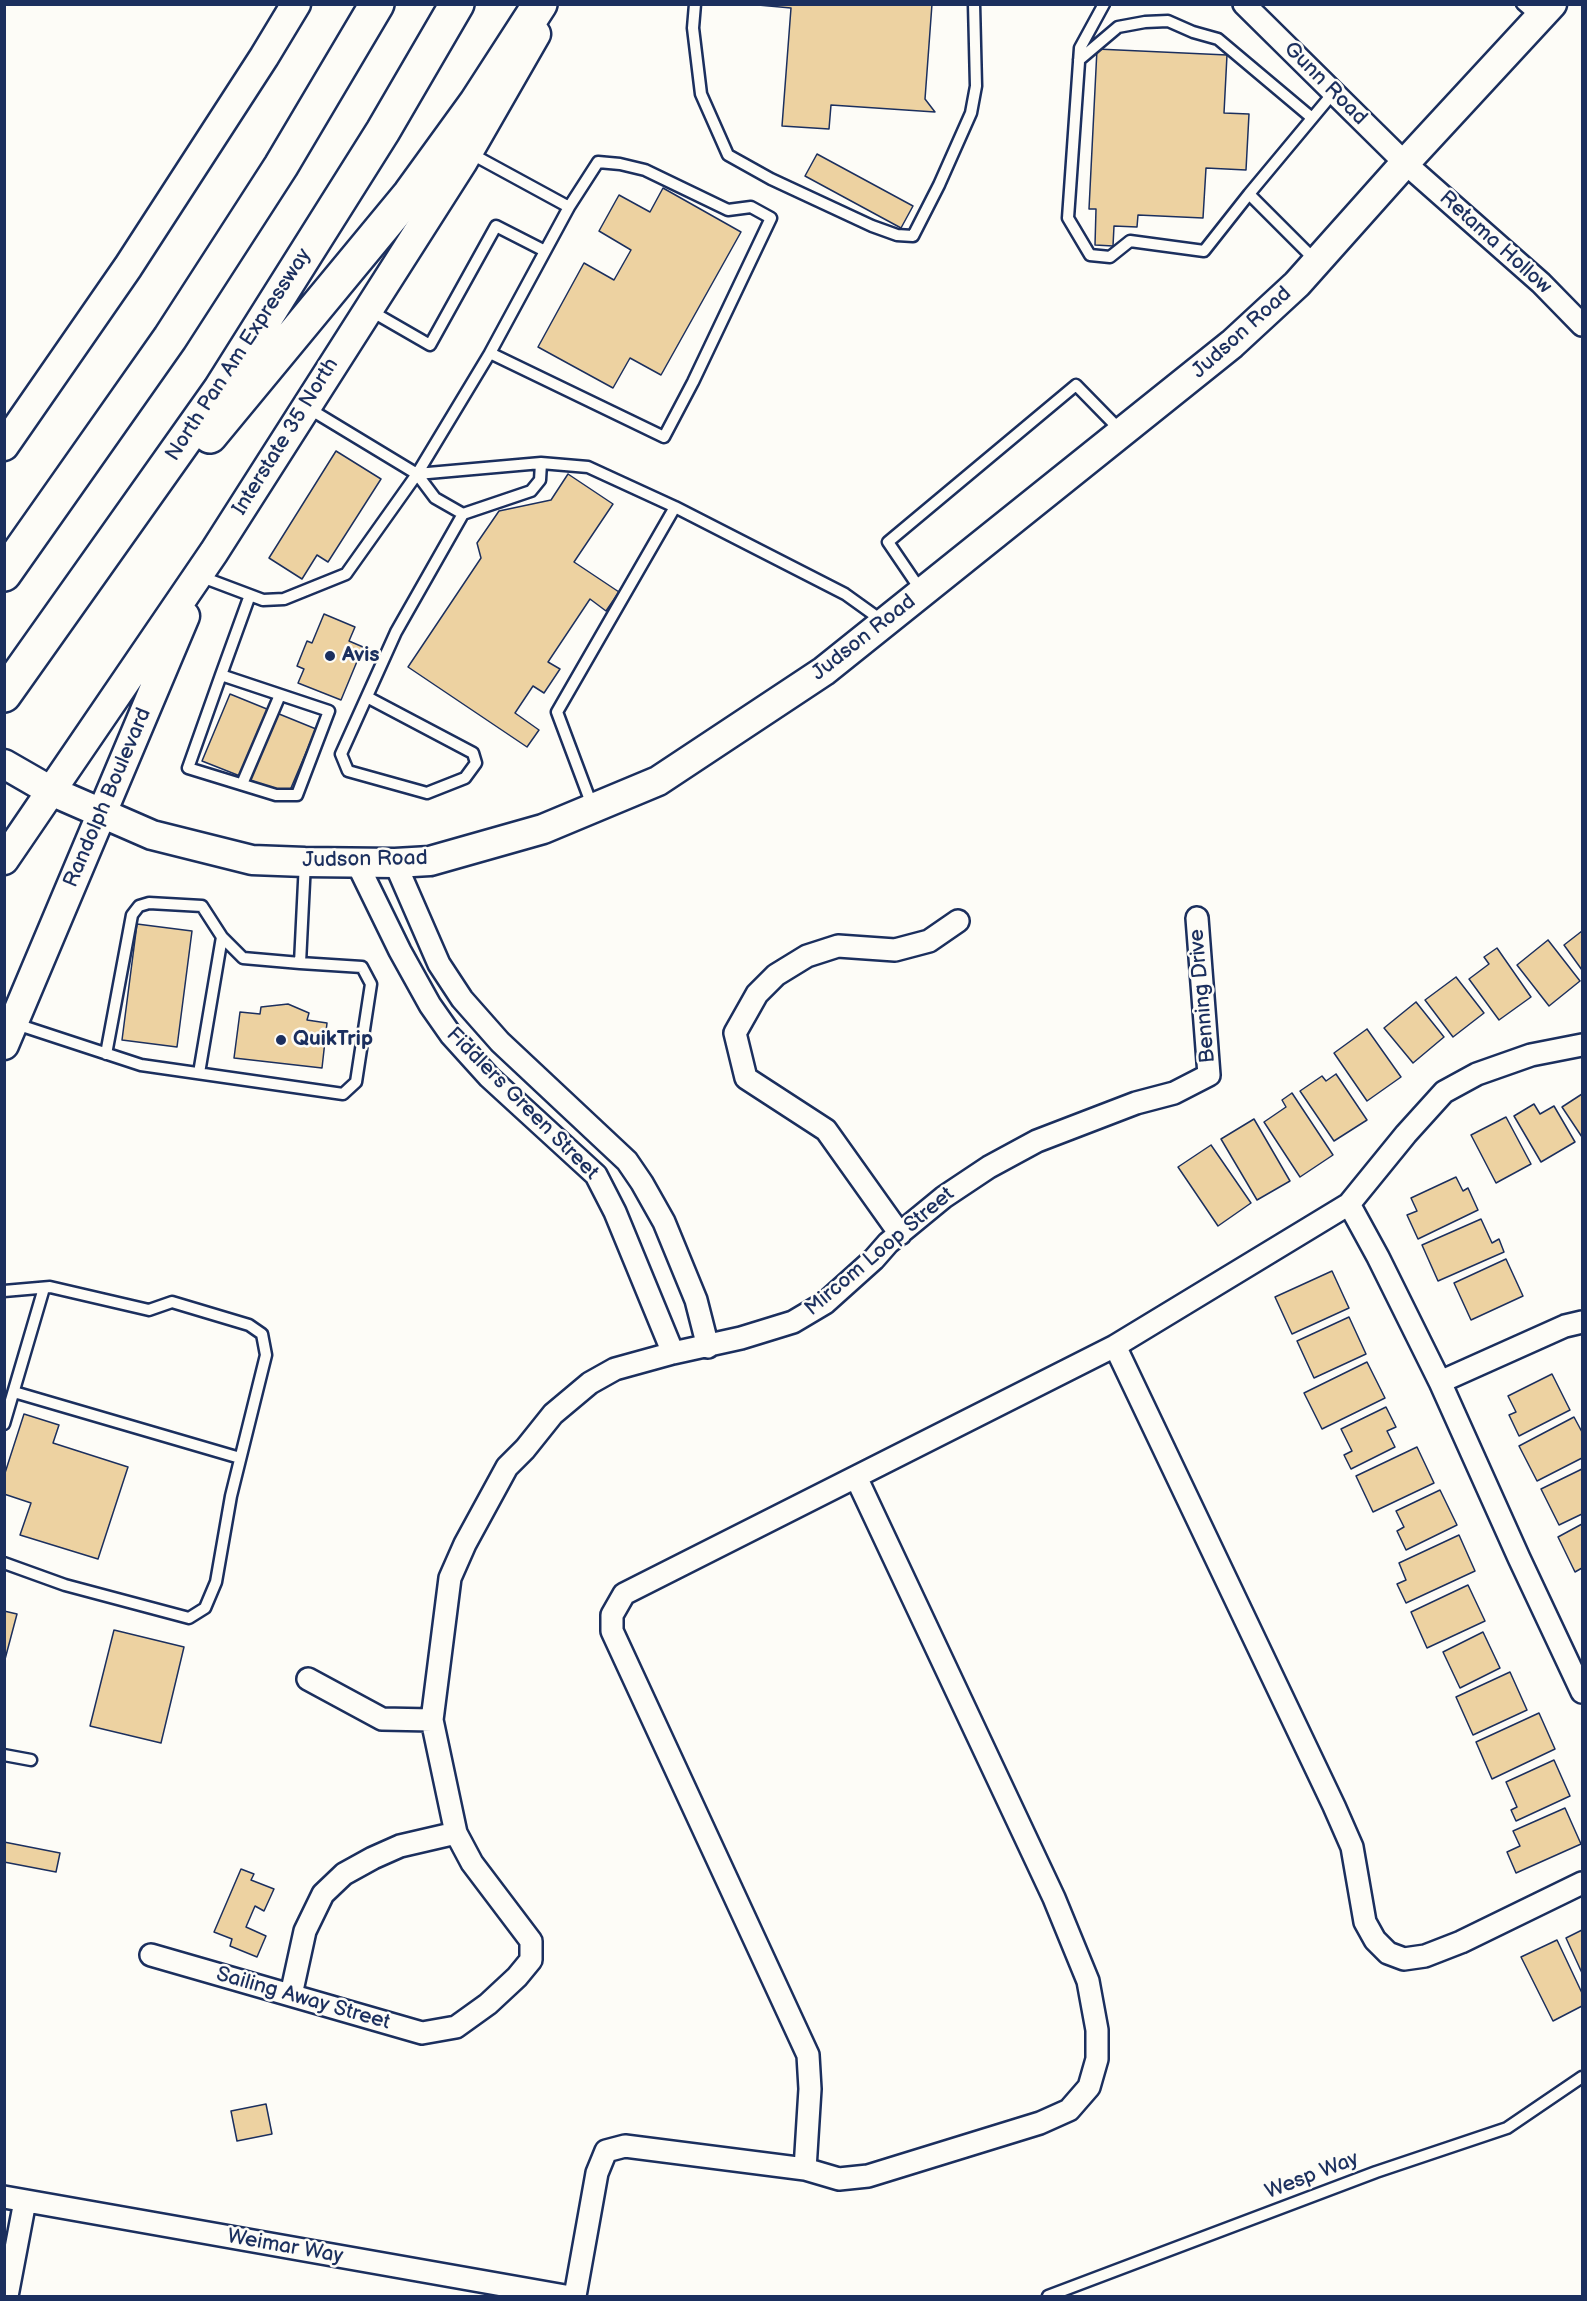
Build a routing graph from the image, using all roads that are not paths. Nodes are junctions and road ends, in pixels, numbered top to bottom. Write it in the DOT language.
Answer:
graph roads {
  1 [pos="296,4"];
  2 [pos="377,4"];
  3 [pos="457,4"];
  4 [pos="540,4"];
  5 [pos="552,4"];
  6 [pos="694,4"];
  7 [pos="974,4"];
  8 [pos="1104,4"];
  9 [pos="1244,4"];
  10 [pos="1538,9"];
  11 [pos="1079,60"];
  12 [pos="1334,92"];
  13 [pos="1312,118"];
  14 [pos="468,152"];
  15 [pos="1405,163"];
  16 [pos="1249,194"];
  17 [pos="569,207"];
  18 [pos="545,251"];
  19 [pos="1317,262"];
  20 [pos="368,309"];
  21 [pos="1582,325"];
  22 [pos="490,353"];
  23 [pos="306,407"];
  24 [pos="1123,433"];
  25 [pos="4,446"];
  26 [pos="541,463"];
  27 [pos="417,474"];
  28 [pos="675,507"];
  29 [pos="464,514"];
  30 [pos="208,564"];
  31 [pos="4,574"];
  32 [pos="923,592"];
  33 [pos="250,596"];
  34 [pos="71,599"];
  35 [pos="885,622"];
  36 [pos="221,675"];
  37 [pos="4,695"];
  38 [pos="280,695"];
  39 [pos="367,697"];
  40 [pos="8,766"];
  41 [pos="242,784"];
  42 [pos="51,791"];
  43 [pos="593,808"];
  44 [pos="101,814"];
  45 [pos="4,860"];
  46 [pos="305,862"];
  47 [pos="357,862"];
  48 [pos="395,863"];
  49 [pos="1197,918"];
  50 [pos="958,921"];
  51 [pos="222,937"];
  52 [pos="300,963"];
  53 [pos="9,1034"];
  54 [pos="1582,1045"];
  55 [pos="106,1054"];
  56 [pos="199,1073"];
  57 [pos="1209,1075"];
  58 [pos="1349,1204"];
  59 [pos="900,1234"];
  60 [pos="44,1288"];
  61 [pos="4,1291"];
  62 [pos="1582,1322"];
  63 [pos="1115,1346"];
  64 [pos="708,1347"];
  65 [pos="673,1353"];
  66 [pos="1440,1382"];
  67 [pos="14,1392"];
  68 [pos="4,1424"];
  69 [pos="240,1458"];
  70 [pos="856,1477"];
  71 [pos="4,1563"];
  72 [pos="308,1679"];
  73 [pos="1582,1692"];
  74 [pos="432,1720"];
  75 [pos="4,1755"];
  76 [pos="31,1760"];
  77 [pos="456,1833"];
  78 [pos="1582,1883"];
  79 [pos="151,1955"];
  80 [pos="291,1995"];
  81 [pos="456,2027"];
  82 [pos="1582,2077"];
  83 [pos="805,2169"];
  84 [pos="15,2199"];
  85 [pos="7,2296"];
  86 [pos="565,2296"];
  87 [pos="575,2296"];
  88 [pos="1048,2296"];
  1 -- 25 [label="main road"];
  2 -- 31 [label="highway"];
  3 -- 34 [label="highway, North Pan Am Expressway"];
  4 -- 34 [label="highway"];
  5 -- 14 [label="main road, Interstate 35 North"];
  6 -- 7 [label="lane"];
  8 -- 11 [label="lane"];
  9 -- 12 [label="street, Gunn Road"];
  10 -- 15 [label="main road, Judson Road"];
  11 -- 13 [label="lane"];
  11 -- 16 [label="lane"];
  12 -- 13 [label="lane"];
  12 -- 15 [label="street, Gunn Road"];
  13 -- 16 [label="lane"];
  14 -- 17 [label="lane"];
  14 -- 20 [label="main road, Interstate 35 North"];
  15 -- 19 [label="main road, Judson Road"];
  15 -- 21 [label="street, Retama Hollow"];
  16 -- 19 [label="lane"];
  17 -- 18 [label="lane"];
  17 -- 22 [label="lane"];
  18 -- 20 [label="lane"];
  18 -- 22 [label="lane"];
  19 -- 24 [label="main road, Judson Road"];
  20 -- 23 [label="main road, Interstate 35 North"];
  22 -- 27 [label="lane"];
  23 -- 27 [label="lane"];
  23 -- 30 [label="main road, Interstate 35 North"];
  24 -- 32 [label="main road, Judson Road"];
  24 -- 32 [label="lane"];
  26 -- 27 [label="lane"];
  26 -- 28 [label="lane"];
  26 -- 29 [label="lane"];
  27 -- 29 [label="lane"];
  27 -- 33 [label="lane"];
  28 -- 35 [label="lane"];
  28 -- 43 [label="lane"];
  29 -- 39 [label="lane"];
  30 -- 33 [label="lane"];
  30 -- 42 [label="main road, Interstate 35 North"];
  30 -- 44 [label="main road, Randolph Boulevard"];
  32 -- 35 [label="main road, Judson Road"];
  33 -- 36 [label="lane"];
  34 -- 37 [label="highway, North Pan Am Expressway"];
  35 -- 43 [label="main road, Judson Road"];
  36 -- 38 [label="lane"];
  36 -- 41 [label="lane"];
  38 -- 41 [label="lane"];
  38 -- 41 [label="lane"];
  39 -- 39 [label="lane"];
  40 -- 42 [label="main road, Judson Road"];
  42 -- 44 [label="main road, Judson Road"];
  42 -- 45 [label="main road, Interstate 35 North"];
  43 -- 48 [label="main road, Judson Road"];
  44 -- 46 [label="main road, Judson Road"];
  44 -- 53 [label="main road, Randolph Boulevard"];
  46 -- 47 [label="main road, Judson Road"];
  46 -- 52 [label="lane"];
  47 -- 48 [label="main road, Judson Road"];
  47 -- 65 [label="street, Fiddlers Green Street"];
  48 -- 64 [label="street, Fiddlers Green Street"];
  49 -- 57 [label="street, Benning Drive"];
  50 -- 59 [label="street"];
  51 -- 52 [label="lane"];
  51 -- 55 [label="lane"];
  51 -- 56 [label="lane"];
  52 -- 56 [label="lane"];
  53 -- 55 [label="lane"];
  54 -- 58 [label="street"];
  55 -- 56 [label="lane"];
  57 -- 59 [label="street, Mircom Loop Street"];
  58 -- 63 [label="street"];
  58 -- 66 [label="street"];
  59 -- 64 [label="street, Mircom Loop Street"];
  60 -- 61 [label="lane"];
  60 -- 67 [label="lane"];
  60 -- 69 [label="lane"];
  62 -- 66 [label="street"];
  63 -- 70 [label="street"];
  63 -- 78 [label="street"];
  64 -- 65 [label="street, Mircom Loop Street"];
  65 -- 74 [label="street, Mircom Loop Street"];
  66 -- 73 [label="street"];
  67 -- 68 [label="lane"];
  67 -- 69 [label="lane"];
  69 -- 71 [label="lane"];
  70 -- 83 [label="street"];
  70 -- 83 [label="street"];
  72 -- 74 [label="street"];
  74 -- 77 [label="street, Mircom Loop Street"];
  75 -- 76 [label="lane"];
  77 -- 80 [label="street"];
  77 -- 81 [label="street, Mircom Loop Street"];
  79 -- 80 [label="street, Sailing Away Street"];
  80 -- 81 [label="street, Sailing Away Street"];
  82 -- 88 [label="lane, Wesp Way"];
  83 -- 87 [label="street"];
  84 -- 85 [label="street"];
  84 -- 86 [label="street, Weimar Way"];
}
